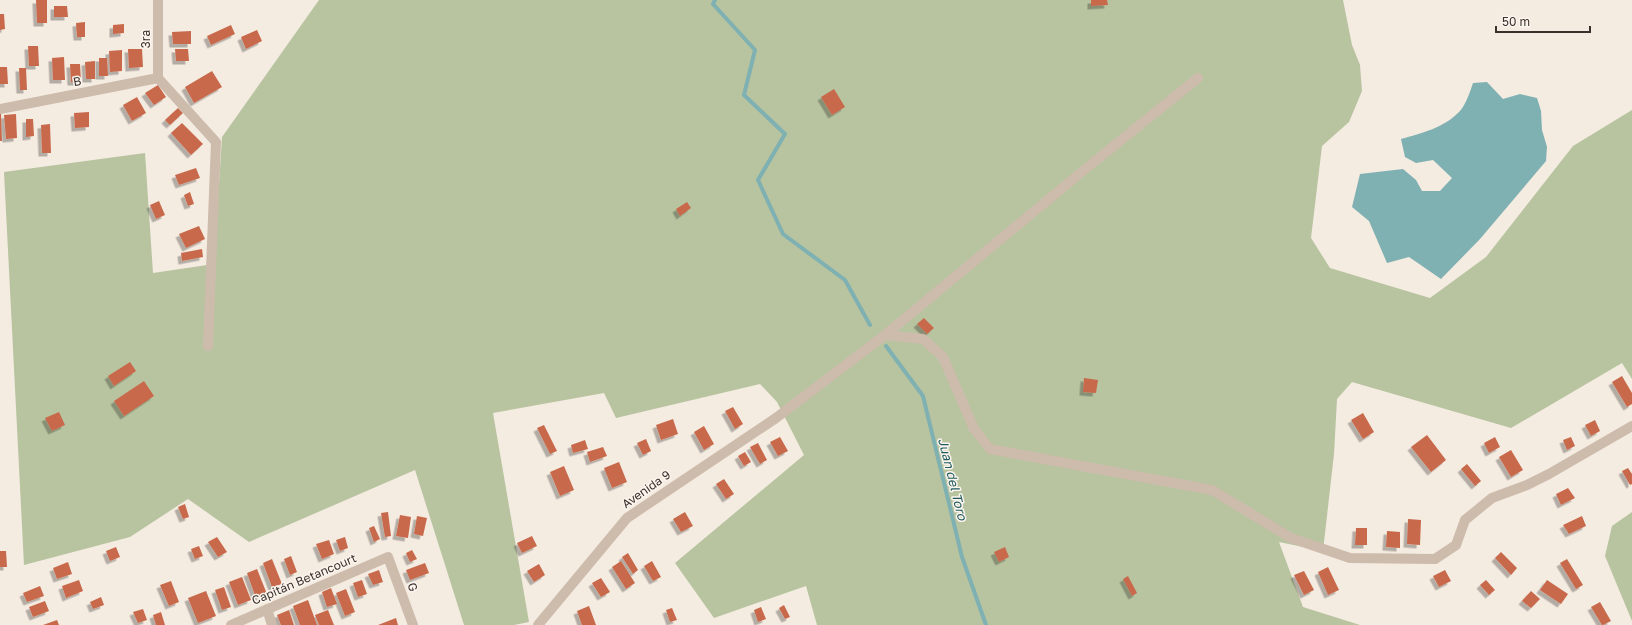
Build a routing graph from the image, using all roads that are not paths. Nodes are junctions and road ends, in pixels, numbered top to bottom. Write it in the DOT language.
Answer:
graph roads {
  1 [pos="158,0"];
  2 [pos="158,78"];
  3 [pos="1198,78"];
  4 [pos="0,109"];
  5 [pos="885,335"];
  6 [pos="208,346"];
  7 [pos="1632,426"];
  8 [pos="388,557"];
  9 [pos="267,609"];
  10 [pos="231,625"];
  11 [pos="272,625"];
  12 [pos="414,625"];
  13 [pos="538,625"];
  1 -- 2 [label="street, 3ra"];
  2 -- 4 [label="street, B"];
  2 -- 6 [label="street"];
  3 -- 5 [label="street, Avenida 9"];
  5 -- 7 [label="street"];
  5 -- 13 [label="street, Avenida 9"];
  8 -- 9 [label="street, Capitán Betancourt"];
  8 -- 12 [label="street, G"];
  9 -- 10 [label="street, Capitán Betancourt"];
  9 -- 11 [label="street"];
}
